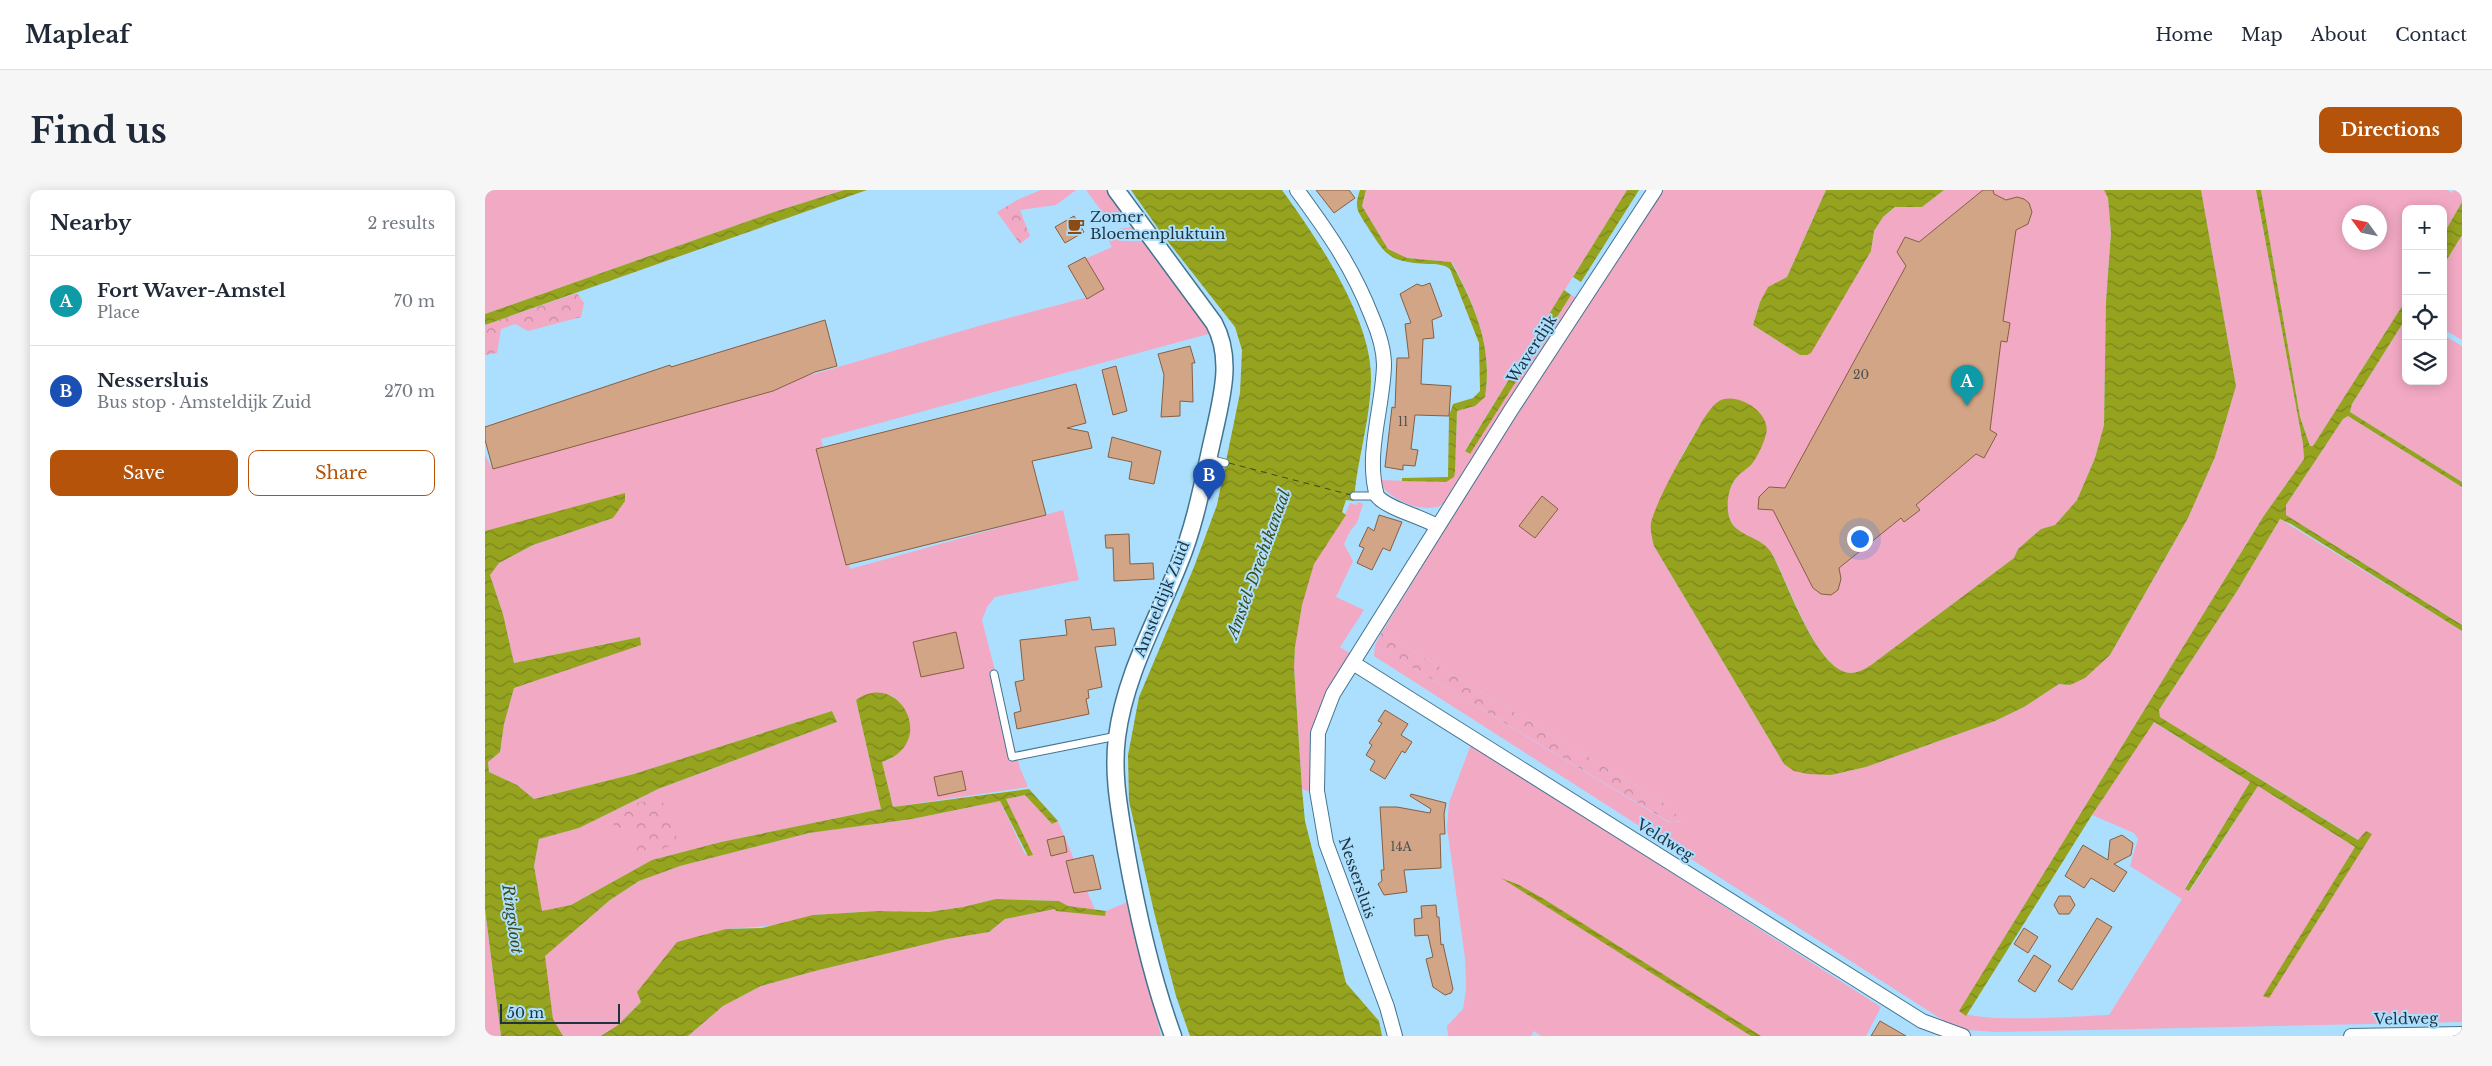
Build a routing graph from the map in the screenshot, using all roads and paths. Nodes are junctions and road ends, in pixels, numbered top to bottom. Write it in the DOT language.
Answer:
graph roads {
  1 [pos="1116,190"];
  2 [pos="1297,190"];
  3 [pos="1655,190"];
  4 [pos="1208,458"];
  5 [pos="1225,463"];
  6 [pos="1354,496"];
  7 [pos="1377,496"];
  8 [pos="1437,526"];
  9 [pos="1353,663"];
  10 [pos="994,674"];
  11 [pos="1117,736"];
  12 [pos="2462,1034"];
  13 [pos="1173,1036"];
  14 [pos="1395,1036"];
  15 [pos="1963,1036"];
  16 [pos="2351,1036"];
  1 -- 4 [label="street, Amsteldijk Zuid"];
  2 -- 7 [label="street"];
  3 -- 8 [label="street, Waverdijk"];
  4 -- 5 [label="lane"];
  4 -- 11 [label="street, Amsteldijk Zuid"];
  6 -- 7 [label="lane"];
  7 -- 8 [label="street"];
  8 -- 9 [label="street, Nessersluis"];
  9 -- 14 [label="street, Nessersluis"];
  9 -- 15 [label="street, Veldweg"];
  10 -- 11 [label="lane"];
  11 -- 13 [label="street, Amsteldijk Zuid"];
  12 -- 16 [label="street, Veldweg"];
}
